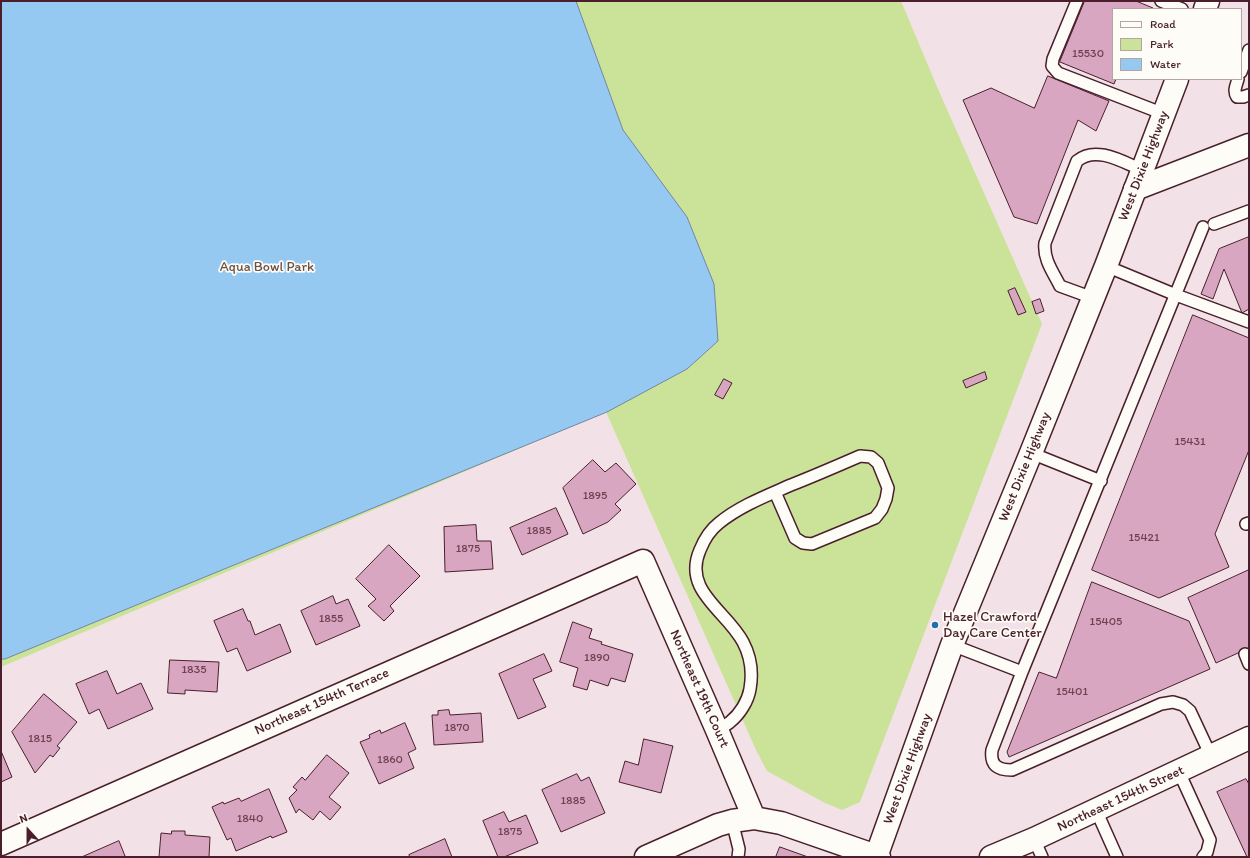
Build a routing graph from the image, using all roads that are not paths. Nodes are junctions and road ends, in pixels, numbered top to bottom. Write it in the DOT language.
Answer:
graph roads {
  1 [pos="1077,1"];
  2 [pos="1161,1"];
  3 [pos="1179,8"];
  4 [pos="1249,50"];
  5 [pos="1242,69"];
  6 [pos="1177,80"];
  7 [pos="1238,80"];
  8 [pos="1249,95"];
  9 [pos="1164,114"];
  10 [pos="1249,145"];
  11 [pos="1138,180"];
  12 [pos="1249,211"];
  13 [pos="1214,224"];
  14 [pos="1203,227"];
  15 [pos="1106,266"];
  16 [pos="1176,295"];
  17 [pos="1093,298"];
  18 [pos="1249,322"];
  19 [pos="1031,453"];
  20 [pos="1101,481"];
  21 [pos="775,492"];
  22 [pos="643,561"];
  23 [pos="952,645"];
  24 [pos="1022,672"];
  25 [pos="717,730"];
  26 [pos="1249,738"];
  27 [pos="1211,756"];
  28 [pos="1180,772"];
  29 [pos="1096,810"];
  30 [pos="754,818"];
  31 [pos="732,821"];
  32 [pos="1,844"];
  33 [pos="1038,848"];
  34 [pos="646,857"];
  35 [pos="738,857"];
  36 [pos="877,857"];
  37 [pos="991,857"];
  38 [pos="1117,857"];
  39 [pos="1203,857"];
  1 -- 9 [label="lane"];
  2 -- 3 [label="lane"];
  4 -- 5 [label="lane"];
  6 -- 9 [label="street, West Dixie Highway"];
  7 -- 8 [label="lane"];
  9 -- 11 [label="street, West Dixie Highway"];
  10 -- 11 [label="street"];
  11 -- 15 [label="street, West Dixie Highway"];
  11 -- 17 [label="lane"];
  12 -- 13 [label="lane"];
  14 -- 16 [label="lane"];
  15 -- 16 [label="lane"];
  15 -- 17 [label="street, West Dixie Highway"];
  16 -- 18 [label="lane"];
  16 -- 20 [label="lane"];
  17 -- 19 [label="street, West Dixie Highway"];
  19 -- 20 [label="lane"];
  19 -- 23 [label="street, West Dixie Highway"];
  20 -- 24 [label="lane"];
  21 -- 21 [label="lane"];
  21 -- 25 [label="lane"];
  22 -- 25 [label="street, Northeast 19th Court"];
  22 -- 32 [label="street, Northeast 154th Terrace"];
  23 -- 24 [label="lane"];
  23 -- 36 [label="street, West Dixie Highway"];
  24 -- 27 [label="lane"];
  25 -- 30 [label="street, Northeast 19th Court"];
  26 -- 27 [label="street, Northeast 154th Street"];
  27 -- 28 [label="street, Northeast 154th Street"];
  28 -- 29 [label="street, Northeast 154th Street"];
  28 -- 39 [label="lane"];
  29 -- 33 [label="street, Northeast 154th Street"];
  29 -- 38 [label="lane"];
  30 -- 31 [label="street"];
  30 -- 36 [label="street"];
  31 -- 34 [label="street"];
  31 -- 35 [label="lane"];
  33 -- 37 [label="street, Northeast 154th Street"];
}
